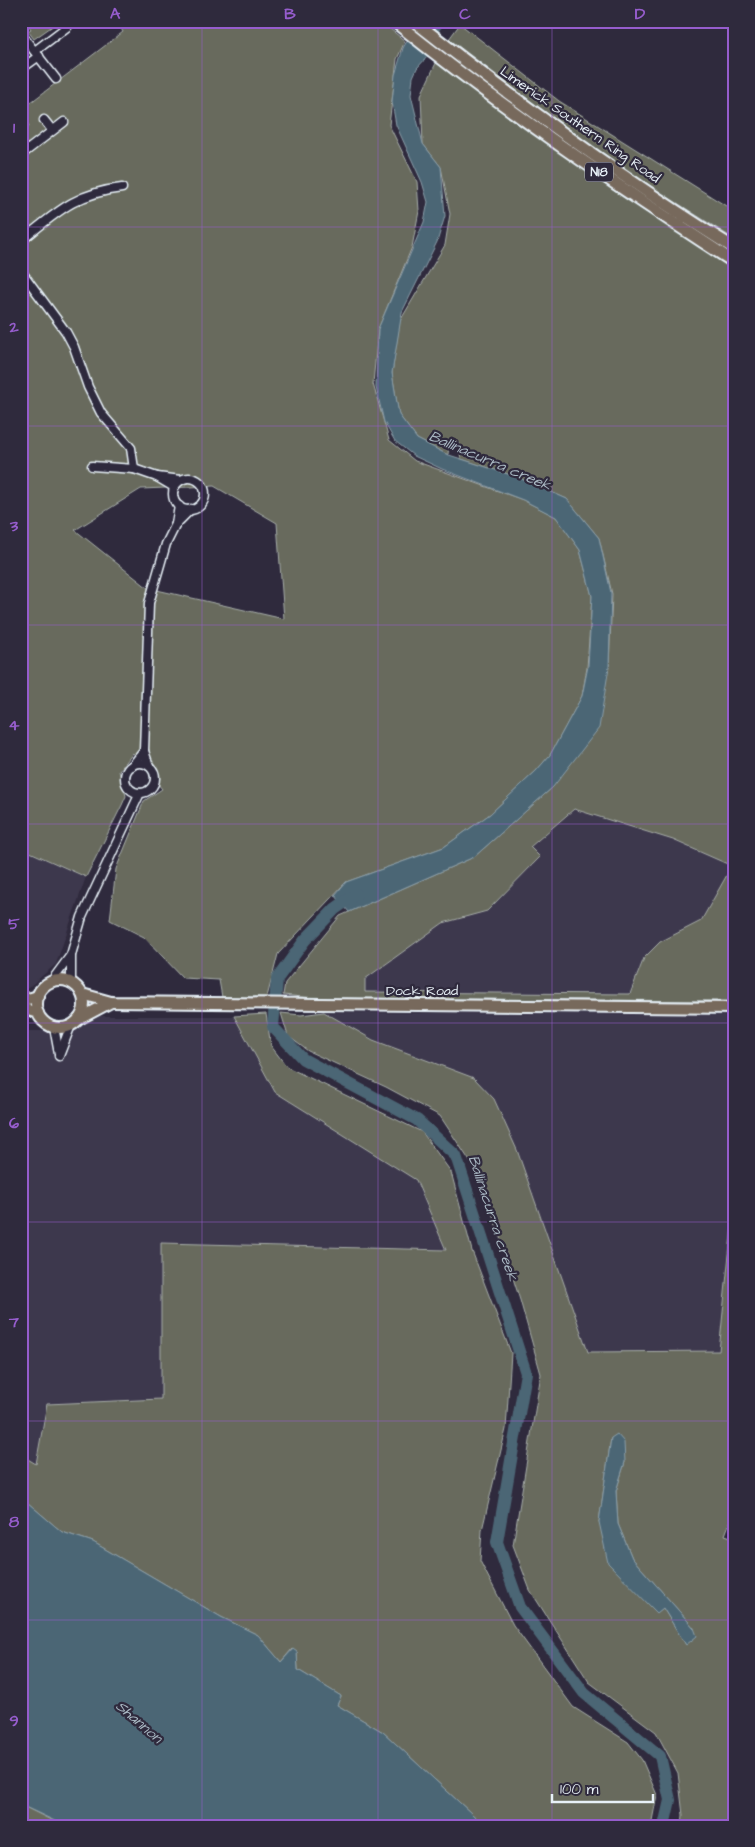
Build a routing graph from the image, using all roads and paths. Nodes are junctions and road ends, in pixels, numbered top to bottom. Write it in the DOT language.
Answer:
graph roads {
  1 [pos="68,21"];
  2 [pos="394,21"];
  3 [pos="414,21"];
  4 [pos="21,34"];
  5 [pos="37,53"];
  6 [pos="21,69"];
  7 [pos="470,72"];
  8 [pos="56,79"];
  9 [pos="44,120"];
  10 [pos="64,122"];
  11 [pos="52,130"];
  12 [pos="21,155"];
  13 [pos="122,188"];
  14 [pos="21,241"];
  15 [pos="734,248"];
  16 [pos="734,262"];
  17 [pos="21,271"];
  18 [pos="92,466"];
  19 [pos="134,469"];
  20 [pos="157,477"];
  21 [pos="181,480"];
  22 [pos="174,487"];
  23 [pos="179,506"];
  24 [pos="191,510"];
  25 [pos="176,524"];
  26 [pos="144,750"];
  27 [pos="132,766"];
  28 [pos="149,766"];
  29 [pos="131,789"];
  30 [pos="140,793"];
  31 [pos="132,808"];
  32 [pos="71,955"];
  33 [pos="51,982"];
  34 [pos="71,983"];
  35 [pos="82,994"];
  36 [pos="38,996"];
  37 [pos="21,1001"];
  38 [pos="111,1002"];
  39 [pos="21,1008"];
  40 [pos="734,1008"];
  41 [pos="38,1013"];
  42 [pos="75,1022"];
  43 [pos="54,1027"];
  1 -- 5 [label="street"];
  2 -- 7 [label="highway, Limerick Southern Ring Road / N18"];
  3 -- 7 [label="highway, Limerick Southern Ring Road / N18"];
  4 -- 5 [label="street"];
  5 -- 6 [label="street"];
  5 -- 8 [label="street"];
  7 -- 15 [label="highway, Limerick Southern Ring Road / N18"];
  7 -- 16 [label="highway, Limerick Southern Ring Road / N18"];
  9 -- 11 [label="street"];
  10 -- 11 [label="street"];
  11 -- 12 [label="street"];
  13 -- 14 [label="street"];
  17 -- 19 [label="street"];
  18 -- 19 [label="street"];
  19 -- 20 [label="street"];
  20 -- 21 [label="street"];
  20 -- 22 [label="street"];
  21 -- 22 [label="street"];
  21 -- 24 [label="street"];
  22 -- 23 [label="street"];
  23 -- 24 [label="street"];
  23 -- 25 [label="street"];
  24 -- 25 [label="street"];
  25 -- 26 [label="street"];
  26 -- 27 [label="street"];
  26 -- 28 [label="street"];
  27 -- 28 [label="street"];
  27 -- 29 [label="street"];
  28 -- 30 [label="street"];
  29 -- 30 [label="street"];
  29 -- 31 [label="street"];
  30 -- 31 [label="street"];
  31 -- 32 [label="street"];
  32 -- 33 [label="street"];
  32 -- 34 [label="street"];
  33 -- 34 [label="main road"];
  33 -- 36 [label="main road"];
  34 -- 35 [label="main road"];
  35 -- 38 [label="main road, Dock Road"];
  35 -- 42 [label="main road"];
  36 -- 37 [label="main road"];
  36 -- 41 [label="main road"];
  38 -- 40 [label="main road, Dock Road"];
  38 -- 42 [label="main road, Dock Road"];
  39 -- 41 [label="main road"];
  41 -- 43 [label="main road"];
  42 -- 43 [label="main road"];
  42 -- 43 [label="street"];
}
